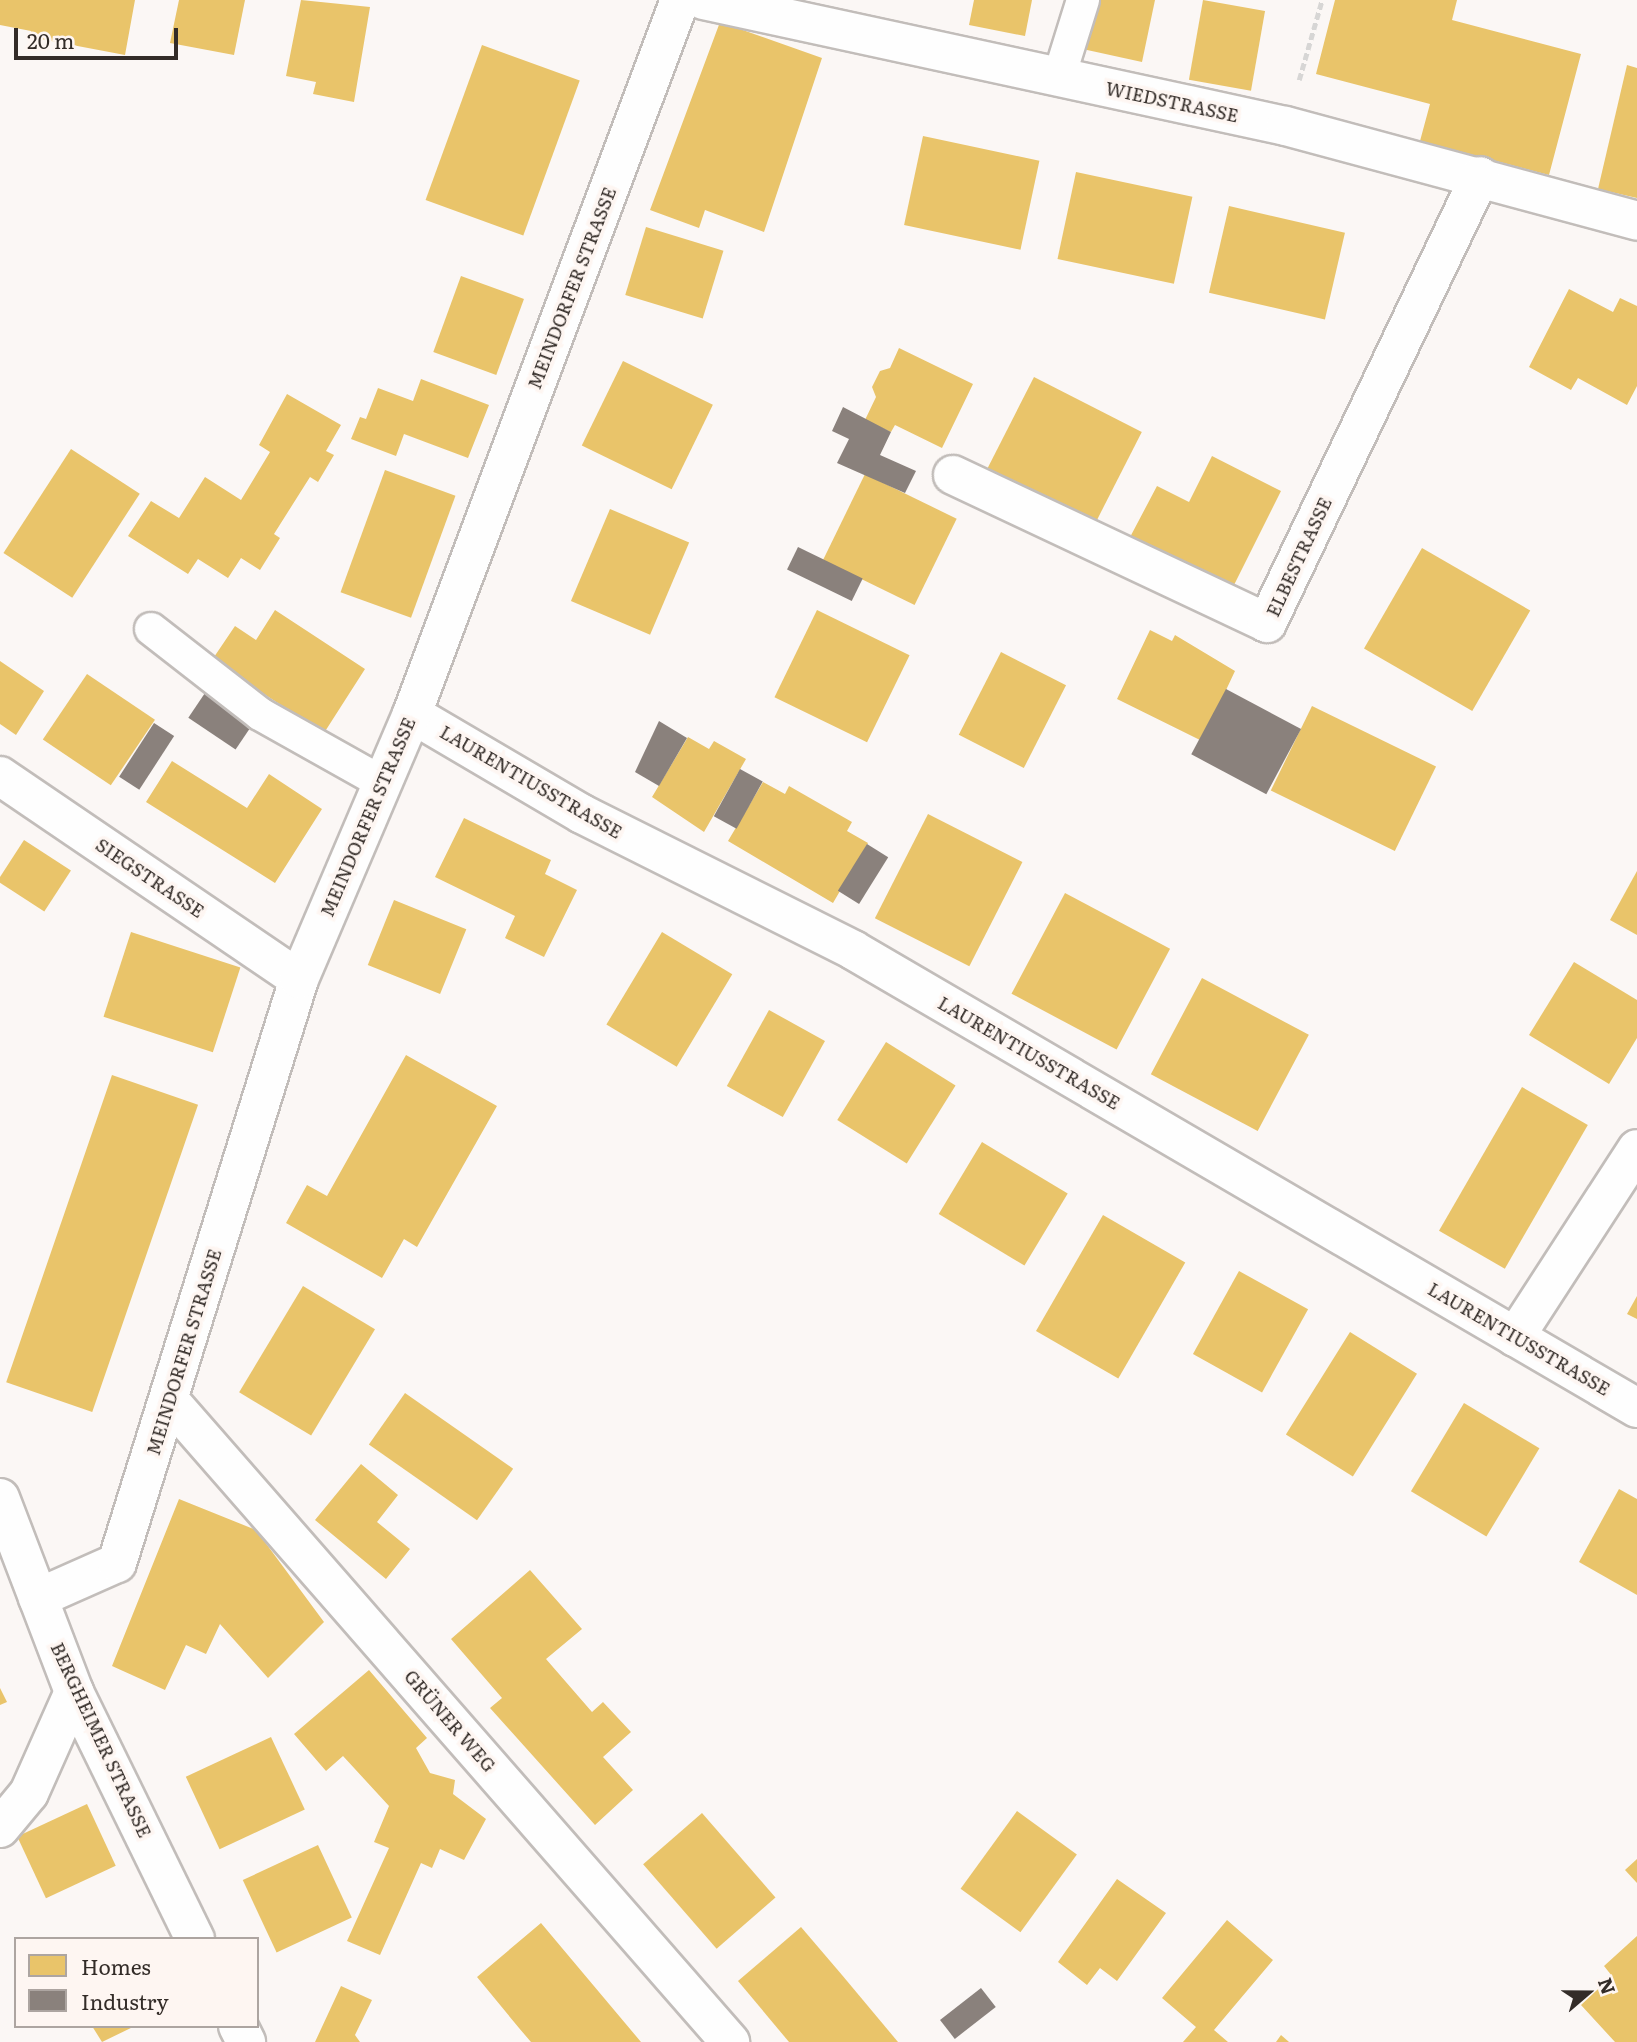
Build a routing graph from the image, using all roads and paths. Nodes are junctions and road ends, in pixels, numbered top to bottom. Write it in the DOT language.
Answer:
graph roads {
  1 [pos="680,0"];
  2 [pos="703,0"];
  3 [pos="1083,0"];
  4 [pos="1322,0"];
  5 [pos="1059,77"];
  6 [pos="1286,127"];
  7 [pos="1480,176"];
  8 [pos="1637,221"];
  9 [pos="953,475"];
  10 [pos="151,629"];
  11 [pos="412,714"];
  12 [pos="0,776"];
  13 [pos="381,782"];
  14 [pos="299,979"];
  15 [pos="1637,1149"];
  16 [pos="1515,1337"];
  17 [pos="169,1400"];
  18 [pos="1637,1408"];
  19 [pos="0,1498"];
  20 [pos="38,1598"];
  21 [pos="74,1692"];
  22 [pos="0,1828"];
  23 [pos="194,1937"];
  24 [pos="730,2042"];
  1 -- 11 [label="street, MEINDORFER STRASSE"];
  2 -- 5 [label="street, WIEDSTRASSE"];
  3 -- 5 [label="lane"];
  4 -- 6 [label="path"];
  5 -- 6 [label="street, WIEDSTRASSE"];
  6 -- 7 [label="street, WIEDSTRASSE"];
  7 -- 8 [label="street, WIEDSTRASSE"];
  7 -- 9 [label="street, ELBESTRASSE"];
  10 -- 13 [label="lane"];
  11 -- 13 [label="street, MEINDORFER STRASSE"];
  11 -- 16 [label="street, LAURENTIUSSTRASSE"];
  12 -- 14 [label="street, SIEGSTRASSE"];
  13 -- 14 [label="street, MEINDORFER STRASSE"];
  14 -- 17 [label="street, MEINDORFER STRASSE"];
  15 -- 16 [label="street"];
  16 -- 18 [label="street, LAURENTIUSSTRASSE"];
  17 -- 20 [label="street, MEINDORFER STRASSE"];
  17 -- 24 [label="street, GRÜNER WEG"];
  19 -- 20 [label="street, BERGHEIMER STRASSE"];
  20 -- 21 [label="street, BERGHEIMER STRASSE"];
  21 -- 22 [label="street"];
  21 -- 23 [label="street, BERGHEIMER STRASSE"];
}
